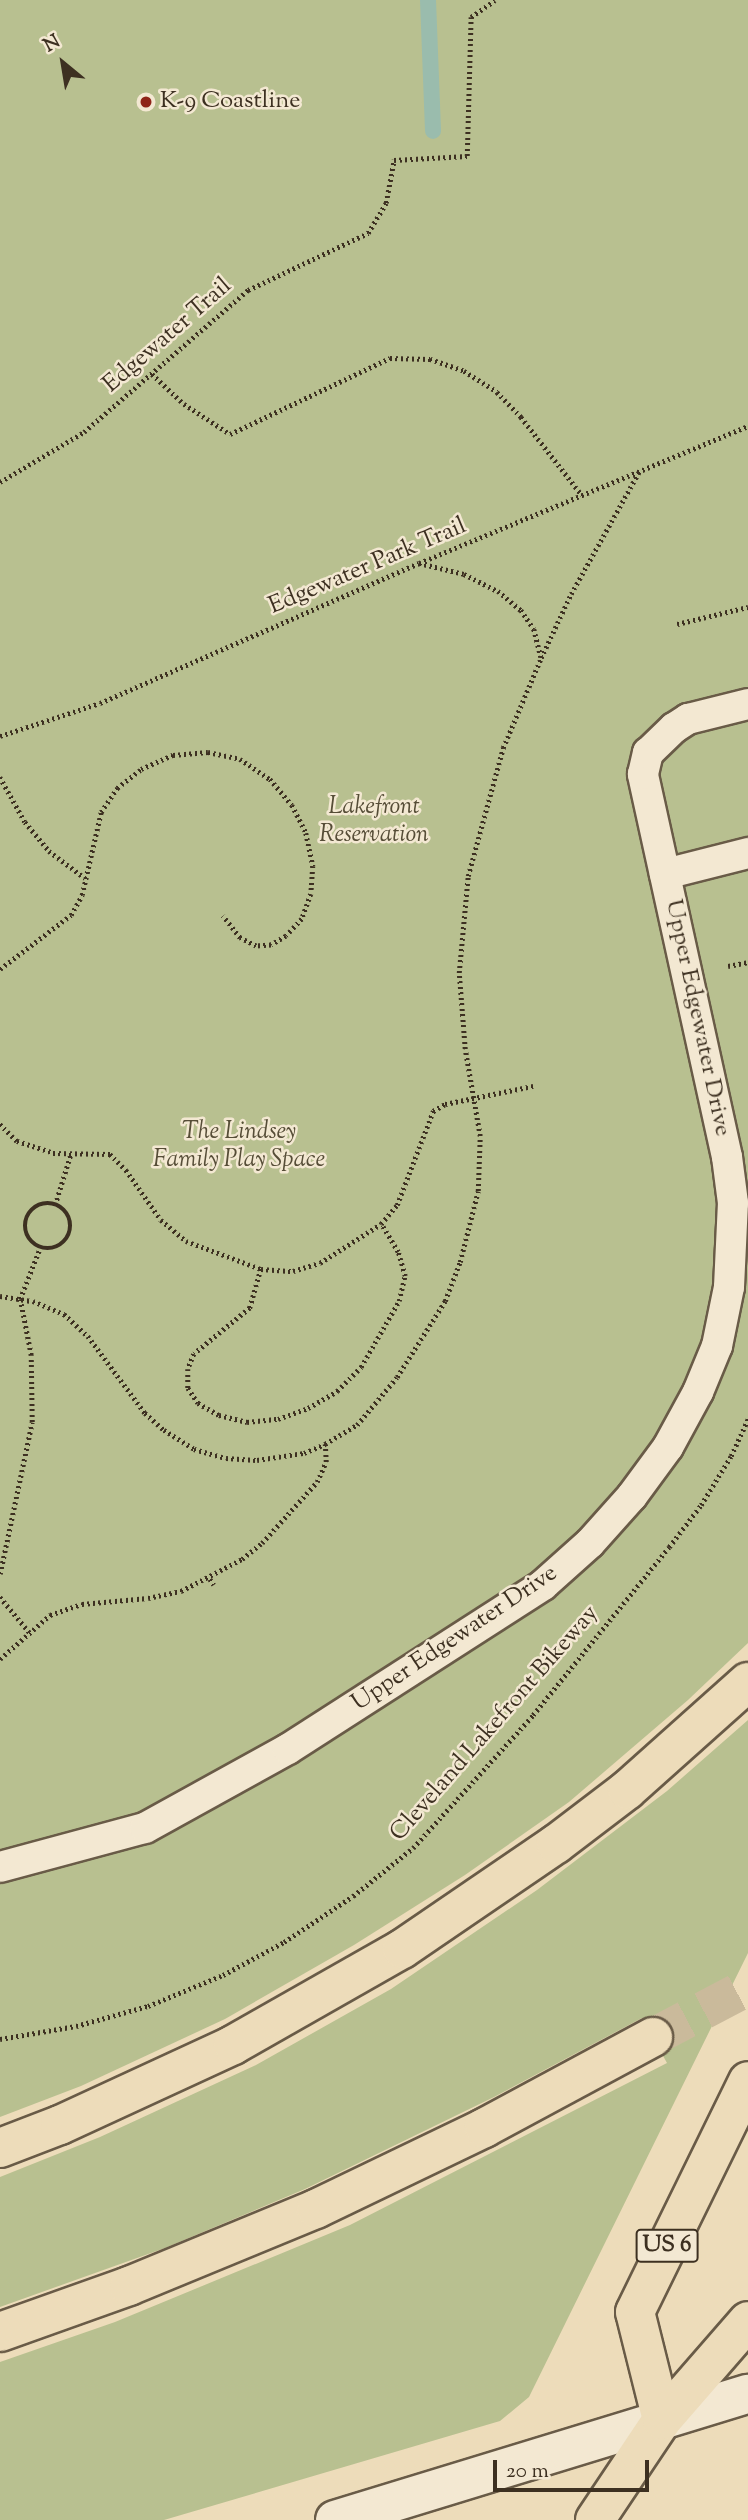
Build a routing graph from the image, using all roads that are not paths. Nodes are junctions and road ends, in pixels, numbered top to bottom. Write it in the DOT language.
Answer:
graph roads {
  1 [pos="748,704"];
  2 [pos="748,853"];
  3 [pos="665,874"];
  4 [pos="748,1682"];
  5 [pos="0,1867"];
  6 [pos="653,2037"];
  7 [pos="748,2081"];
  8 [pos="0,2148"];
  9 [pos="748,2321"];
  10 [pos="0,2332"];
  11 [pos="748,2394"];
  12 [pos="662,2420"];
  13 [pos="335,2520"];
  14 [pos="595,2520"];
  1 -- 3 [label="lane, Upper Edgewater Drive"];
  2 -- 3 [label="lane"];
  3 -- 5 [label="lane, Upper Edgewater Drive"];
  4 -- 8 [label="main road"];
  6 -- 10 [label="main road"];
  7 -- 12 [label="main road, US 6"];
  9 -- 12 [label="main road"];
  11 -- 12 [label="street"];
  12 -- 13 [label="street"];
  12 -- 14 [label="main road"];
}
